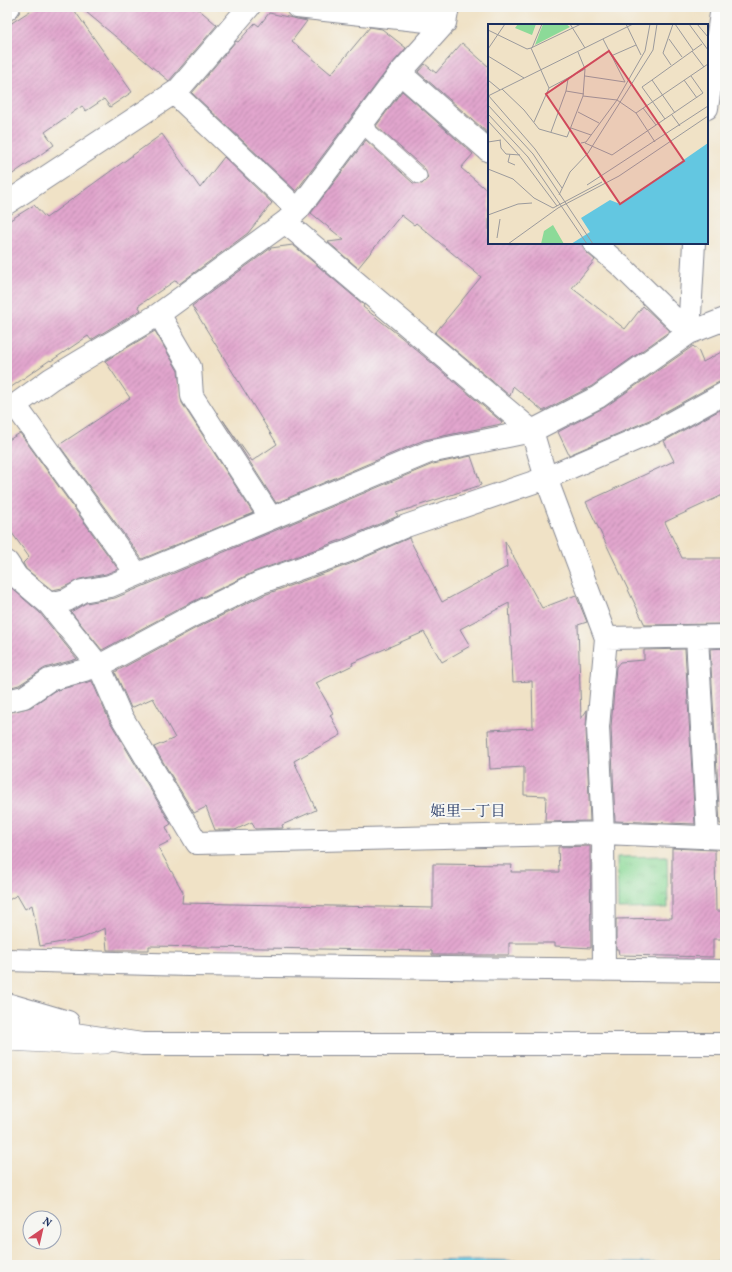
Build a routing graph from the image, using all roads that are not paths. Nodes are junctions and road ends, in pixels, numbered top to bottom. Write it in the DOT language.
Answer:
graph roads {
  1 [pos="249,7"];
  2 [pos="297,7"];
  3 [pos="722,7"];
  4 [pos="446,15"];
  5 [pos="720,55"];
  6 [pos="400,73"];
  7 [pos="709,78"];
  8 [pos="174,93"];
  9 [pos="708,93"];
  10 [pos="362,125"];
  11 [pos="488,149"];
  12 [pos="419,176"];
  13 [pos="7,203"];
  14 [pos="292,216"];
  15 [pos="595,244"];
  16 [pos="694,244"];
  17 [pos="159,314"];
  18 [pos="725,319"];
  19 [pos="689,334"];
  20 [pos="725,393"];
  21 [pos="11,408"];
  22 [pos="532,431"];
  23 [pos="546,478"];
  24 [pos="271,518"];
  25 [pos="12,569"];
  26 [pos="137,574"];
  27 [pos="49,604"];
  28 [pos="725,636"];
  29 [pos="697,637"];
  30 [pos="606,638"];
  31 [pos="99,666"];
  32 [pos="7,701"];
  33 [pos="604,833"];
  34 [pos="716,837"];
  35 [pos="7,960"];
  36 [pos="604,970"];
  37 [pos="725,971"];
  38 [pos="7,1004"];
  39 [pos="7,1024"];
  40 [pos="7,1043"];
  41 [pos="142,1044"];
  42 [pos="725,1044"];
  1 -- 8 [label="street"];
  2 -- 4 [label="street"];
  3 -- 5 [label="street"];
  4 -- 6 [label="street"];
  5 -- 7 [label="street"];
  6 -- 10 [label="street"];
  6 -- 11 [label="street"];
  7 -- 9 [label="street"];
  8 -- 13 [label="street"];
  8 -- 14 [label="street"];
  10 -- 12 [label="lane"];
  10 -- 14 [label="street"];
  14 -- 17 [label="street"];
  14 -- 22 [label="street"];
  15 -- 19 [label="street"];
  16 -- 19 [label="street"];
  17 -- 21 [label="street"];
  17 -- 24 [label="street"];
  18 -- 19 [label="street"];
  19 -- 22 [label="street"];
  20 -- 23 [label="street"];
  21 -- 26 [label="street"];
  22 -- 23 [label="street"];
  22 -- 24 [label="street"];
  23 -- 30 [label="street"];
  23 -- 31 [label="street"];
  24 -- 26 [label="street"];
  25 -- 27 [label="street"];
  26 -- 27 [label="street"];
  27 -- 31 [label="street"];
  28 -- 29 [label="street"];
  29 -- 30 [label="street"];
  29 -- 34 [label="street"];
  30 -- 33 [label="street"];
  31 -- 32 [label="street"];
  31 -- 33 [label="street"];
  33 -- 34 [label="street"];
  33 -- 36 [label="street"];
  35 -- 36 [label="street"];
  36 -- 37 [label="street"];
  38 -- 41 [label="street"];
  39 -- 41 [label="street"];
  40 -- 41 [label="lane"];
  41 -- 42 [label="street"];
}
